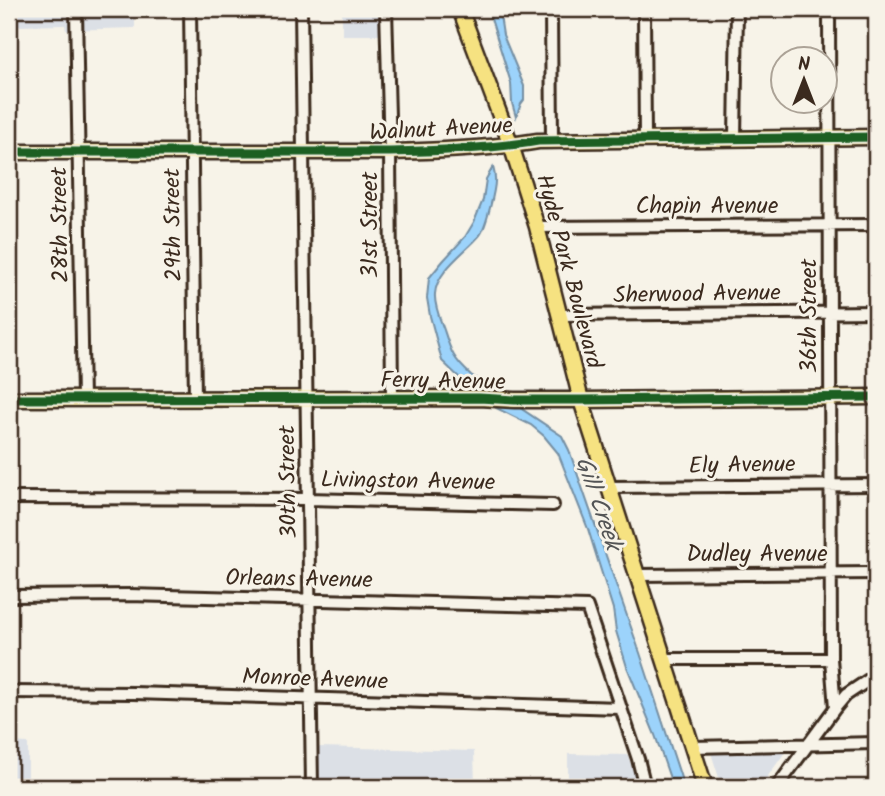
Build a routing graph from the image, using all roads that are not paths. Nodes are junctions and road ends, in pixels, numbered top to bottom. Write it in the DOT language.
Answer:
graph roads {
  1 [pos="76,9"];
  2 [pos="190,9"];
  3 [pos="301,9"];
  4 [pos="386,9"];
  5 [pos="460,9"];
  6 [pos="551,9"];
  7 [pos="644,9"];
  8 [pos="737,9"];
  9 [pos="829,9"];
  10 [pos="876,136"];
  11 [pos="828,137"];
  12 [pos="645,138"];
  13 [pos="735,138"];
  14 [pos="552,140"];
  15 [pos="511,145"];
  16 [pos="9,152"];
  17 [pos="79,152"];
  18 [pos="390,152"];
  19 [pos="192,153"];
  20 [pos="302,153"];
  21 [pos="829,225"];
  22 [pos="876,225"];
  23 [pos="537,227"];
  24 [pos="829,312"];
  25 [pos="876,312"];
  26 [pos="560,316"];
  27 [pos="830,397"];
  28 [pos="876,397"];
  29 [pos="306,398"];
  30 [pos="392,398"];
  31 [pos="9,399"];
  32 [pos="83,399"];
  33 [pos="195,399"];
  34 [pos="581,400"];
  35 [pos="830,484"];
  36 [pos="876,485"];
  37 [pos="608,487"];
  38 [pos="9,498"];
  39 [pos="308,499"];
  40 [pos="554,505"];
  41 [pos="831,573"];
  42 [pos="876,573"];
  43 [pos="638,575"];
  44 [pos="9,596"];
  45 [pos="309,599"];
  46 [pos="664,659"];
  47 [pos="831,659"];
  48 [pos="876,675"];
  49 [pos="9,692"];
  50 [pos="311,699"];
  51 [pos="620,708"];
  52 [pos="835,708"];
  53 [pos="876,743"];
  54 [pos="808,744"];
  55 [pos="693,747"];
  56 [pos="312,787"];
  57 [pos="645,787"];
  58 [pos="705,787"];
  59 [pos="777,787"];
  1 -- 17 [label="street, 28th Street"];
  2 -- 19 [label="street, 29th Street"];
  3 -- 20 [label="street, 30th Street"];
  4 -- 18 [label="street, 31st Street"];
  5 -- 15 [label="main road, Hyde Park Boulevard"];
  6 -- 14 [label="street"];
  7 -- 12 [label="street"];
  8 -- 13 [label="street"];
  9 -- 11 [label="street, 36th Street"];
  10 -- 11 [label="main road, Walnut Avenue"];
  11 -- 13 [label="main road, Walnut Avenue"];
  11 -- 21 [label="street, 36th Street"];
  12 -- 13 [label="main road, Walnut Avenue"];
  12 -- 14 [label="main road, Walnut Avenue"];
  14 -- 15 [label="main road, Walnut Avenue"];
  15 -- 18 [label="main road, Walnut Avenue"];
  15 -- 23 [label="main road, Hyde Park Boulevard"];
  16 -- 17 [label="main road, Walnut Avenue"];
  17 -- 19 [label="main road, Walnut Avenue"];
  17 -- 32 [label="street, 28th Street"];
  18 -- 20 [label="main road, Walnut Avenue"];
  18 -- 30 [label="street, 31st Street"];
  19 -- 20 [label="main road, Walnut Avenue"];
  19 -- 33 [label="street, 29th Street"];
  20 -- 29 [label="street, 30th Street"];
  21 -- 22 [label="street, Chapin Avenue"];
  21 -- 23 [label="street, Chapin Avenue"];
  21 -- 24 [label="street, 36th Street"];
  23 -- 26 [label="main road, Hyde Park Boulevard"];
  24 -- 25 [label="street, Sherwood Avenue"];
  24 -- 26 [label="street, Sherwood Avenue"];
  24 -- 27 [label="street, 36th Street"];
  26 -- 34 [label="main road, Hyde Park Boulevard"];
  27 -- 28 [label="main road, Ferry Avenue"];
  27 -- 34 [label="main road, Ferry Avenue"];
  27 -- 35 [label="street, 36th Street"];
  29 -- 30 [label="main road, Ferry Avenue"];
  29 -- 33 [label="main road, Ferry Avenue"];
  29 -- 39 [label="street, 30th Street"];
  30 -- 34 [label="main road, Ferry Avenue"];
  31 -- 32 [label="main road, Ferry Avenue"];
  32 -- 33 [label="main road, Ferry Avenue"];
  34 -- 37 [label="main road, Hyde Park Boulevard"];
  35 -- 36 [label="street, Ely Avenue"];
  35 -- 37 [label="street, Ely Avenue"];
  35 -- 41 [label="street, 36th Street"];
  37 -- 43 [label="main road, Hyde Park Boulevard"];
  38 -- 39 [label="street, Livingston Avenue"];
  39 -- 40 [label="street, Livingston Avenue"];
  39 -- 45 [label="street, 30th Street"];
  41 -- 42 [label="street, Dudley Avenue"];
  41 -- 43 [label="street, Dudley Avenue"];
  41 -- 47 [label="street, 36th Street"];
  43 -- 46 [label="main road, Hyde Park Boulevard"];
  44 -- 45 [label="street, Orleans Avenue"];
  45 -- 50 [label="street, 30th Street"];
  45 -- 51 [label="street, Orleans Avenue"];
  46 -- 47 [label="street"];
  46 -- 55 [label="main road, Hyde Park Boulevard"];
  47 -- 52 [label="street, 36th Street"];
  48 -- 52 [label="street"];
  49 -- 50 [label="street, Monroe Avenue"];
  50 -- 51 [label="street, Monroe Avenue"];
  50 -- 56 [label="street, 30th Street"];
  51 -- 57 [label="street"];
  52 -- 54 [label="street"];
  53 -- 54 [label="street"];
  54 -- 55 [label="street"];
  54 -- 59 [label="street"];
  55 -- 58 [label="main road, Hyde Park Boulevard"];
}
